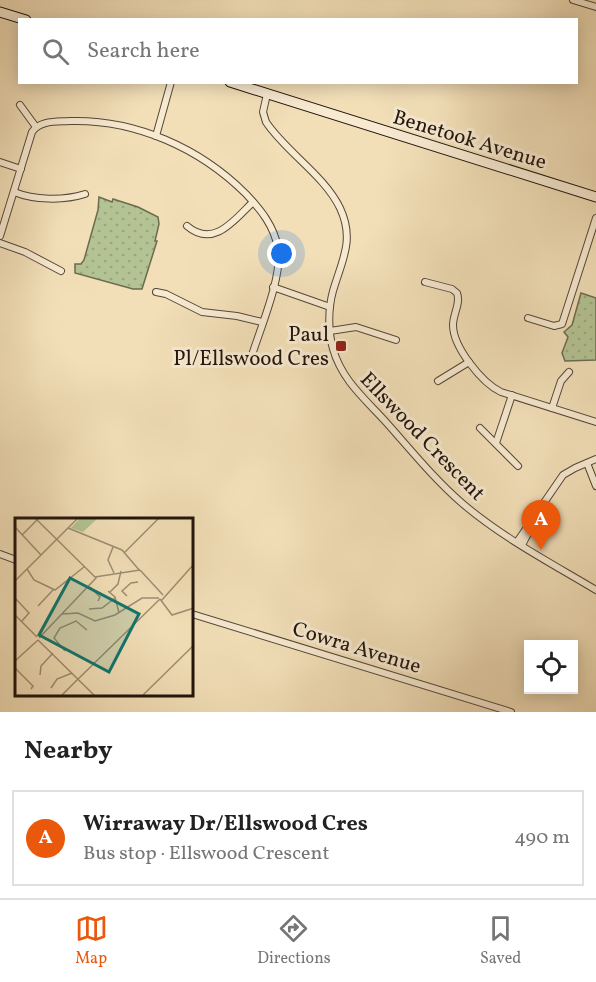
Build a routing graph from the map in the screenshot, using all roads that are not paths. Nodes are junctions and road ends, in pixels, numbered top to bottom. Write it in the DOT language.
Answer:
graph roads {
  1 [pos="573,0"];
  2 [pos="596,7"];
  3 [pos="0,11"];
  4 [pos="20,18"];
  5 [pos="236,84"];
  6 [pos="172,85"];
  7 [pos="267,94"];
  8 [pos="20,105"];
  9 [pos="36,127"];
  10 [pos="156,136"];
  11 [pos="0,162"];
  12 [pos="21,169"];
  13 [pos="14,192"];
  14 [pos="85,194"];
  15 [pos="596,197"];
  16 [pos="253,202"];
  17 [pos="596,218"];
  18 [pos="187,226"];
  19 [pos="0,236"];
  20 [pos="0,243"];
  21 [pos="61,271"];
  22 [pos="425,282"];
  23 [pos="273,287"];
  24 [pos="156,292"];
  25 [pos="331,304"];
  26 [pos="528,318"];
  27 [pos="262,322"];
  28 [pos="330,331"];
  29 [pos="396,340"];
  30 [pos="251,358"];
  31 [pos="470,362"];
  32 [pos="569,372"];
  33 [pos="438,381"];
  34 [pos="512,396"];
  35 [pos="552,408"];
  36 [pos="596,422"];
  37 [pos="480,428"];
  38 [pos="496,443"];
  39 [pos="596,459"];
  40 [pos="586,463"];
  41 [pos="518,466"];
  42 [pos="596,486"];
  43 [pos="519,544"];
  44 [pos="0,554"];
  45 [pos="15,560"];
  46 [pos="596,590"];
  47 [pos="194,615"];
  48 [pos="511,712"];
  1 -- 2 [label="street"];
  3 -- 4 [label="main road"];
  5 -- 7 [label="main road, Benetook Avenue"];
  6 -- 10 [label="street"];
  7 -- 15 [label="main road, Benetook Avenue"];
  7 -- 25 [label="street, Ellswood Crescent"];
  8 -- 9 [label="street"];
  9 -- 10 [label="street"];
  9 -- 12 [label="street"];
  10 -- 16 [label="street"];
  11 -- 12 [label="street"];
  12 -- 13 [label="street"];
  13 -- 14 [label="street"];
  13 -- 19 [label="street"];
  16 -- 18 [label="street"];
  16 -- 23 [label="street"];
  17 -- 26 [label="street"];
  20 -- 21 [label="street"];
  22 -- 31 [label="street"];
  23 -- 25 [label="street"];
  23 -- 27 [label="street"];
  24 -- 27 [label="street"];
  25 -- 28 [label="street, Ellswood Crescent"];
  27 -- 30 [label="street"];
  28 -- 29 [label="street"];
  28 -- 43 [label="street, Ellswood Crescent"];
  31 -- 33 [label="street"];
  31 -- 34 [label="street"];
  32 -- 35 [label="street"];
  34 -- 35 [label="street"];
  34 -- 38 [label="street"];
  35 -- 36 [label="street"];
  37 -- 38 [label="street"];
  38 -- 41 [label="street"];
  39 -- 40 [label="street"];
  40 -- 42 [label="street"];
  40 -- 43 [label="street"];
  43 -- 46 [label="street, Ellswood Crescent"];
  44 -- 45 [label="street"];
  47 -- 48 [label="street, Cowra Avenue"];
}
